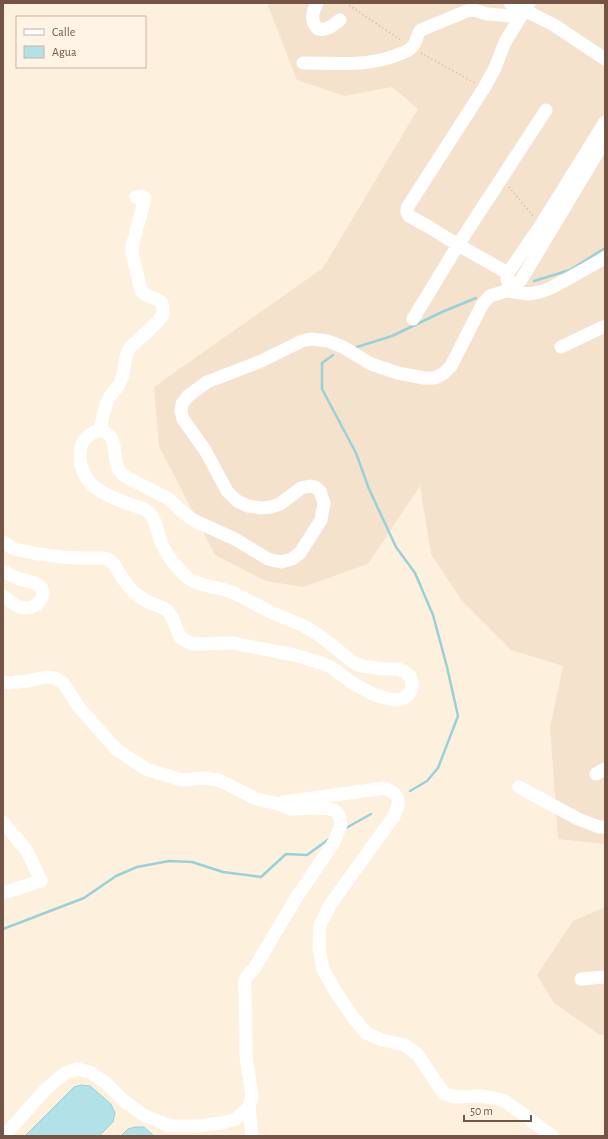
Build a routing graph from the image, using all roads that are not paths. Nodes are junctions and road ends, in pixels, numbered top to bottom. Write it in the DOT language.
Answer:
graph roads {
  1 [pos="317,3"];
  2 [pos="510,3"];
  3 [pos="524,10"];
  4 [pos="340,20"];
  5 [pos="605,59"];
  6 [pos="303,63"];
  7 [pos="546,110"];
  8 [pos="605,122"];
  9 [pos="605,140"];
  10 [pos="136,197"];
  11 [pos="458,244"];
  12 [pos="605,258"];
  13 [pos="508,273"];
  14 [pos="506,290"];
  15 [pos="413,319"];
  16 [pos="605,326"];
  17 [pos="561,347"];
  18 [pos="100,431"];
  19 [pos="3,542"];
  20 [pos="3,572"];
  21 [pos="3,596"];
  22 [pos="3,682"];
  23 [pos="519,787"];
  24 [pos="275,802"];
  25 [pos="4,823"];
  26 [pos="605,827"];
  27 [pos="3,893"];
  28 [pos="605,976"];
  29 [pos="581,979"];
  30 [pos="249,1107"];
  31 [pos="4,1136"];
  32 [pos="252,1136"];
  33 [pos="552,1136"];
  1 -- 4 [label="street"];
  2 -- 3 [label="street"];
  3 -- 5 [label="street"];
  3 -- 6 [label="street"];
  3 -- 11 [label="street"];
  7 -- 11 [label="street"];
  8 -- 13 [label="street"];
  9 -- 14 [label="street"];
  10 -- 18 [label="street"];
  11 -- 13 [label="street"];
  11 -- 15 [label="street"];
  12 -- 14 [label="street"];
  13 -- 14 [label="street"];
  14 -- 18 [label="street"];
  16 -- 17 [label="street"];
  18 -- 19 [label="street"];
  20 -- 21 [label="street"];
  22 -- 24 [label="street"];
  23 -- 26 [label="street"];
  24 -- 30 [label="street"];
  24 -- 33 [label="street"];
  25 -- 27 [label="street"];
  28 -- 29 [label="street"];
  30 -- 31 [label="street"];
  30 -- 32 [label="street"];
}
